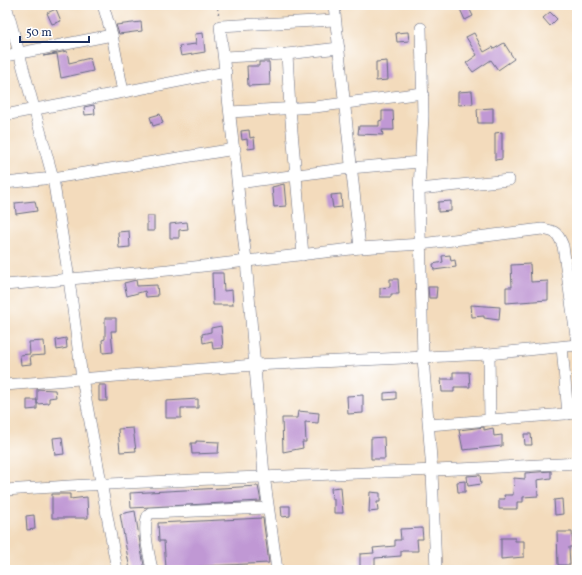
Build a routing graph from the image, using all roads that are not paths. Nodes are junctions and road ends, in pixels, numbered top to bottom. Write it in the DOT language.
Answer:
graph roads {
  1 [pos="6,5"];
  2 [pos="103,5"];
  3 [pos="334,5"];
  4 [pos="335,20"];
  5 [pos="421,28"];
  6 [pos="112,35"];
  7 [pos="339,48"];
  8 [pos="19,53"];
  9 [pos="288,54"];
  10 [pos="5,56"];
  11 [pos="224,57"];
  12 [pos="226,72"];
  13 [pos="123,92"];
  14 [pos="423,93"];
  15 [pos="344,103"];
  16 [pos="290,109"];
  17 [pos="34,110"];
  18 [pos="230,112"];
  19 [pos="5,115"];
  20 [pos="235,149"];
  21 [pos="420,162"];
  22 [pos="350,168"];
  23 [pos="296,176"];
  24 [pos="53,178"];
  25 [pos="509,180"];
  26 [pos="238,182"];
  27 [pos="5,183"];
  28 [pos="419,189"];
  29 [pos="421,244"];
  30 [pos="360,248"];
  31 [pos="303,255"];
  32 [pos="246,260"];
  33 [pos="70,279"];
  34 [pos="5,285"];
  35 [pos="577,344"];
  36 [pos="562,347"];
  37 [pos="489,354"];
  38 [pos="423,358"];
  39 [pos="254,365"];
  40 [pos="82,378"];
  41 [pos="5,385"];
  42 [pos="573,414"];
  43 [pos="490,420"];
  44 [pos="429,425"];
  45 [pos="577,463"];
  46 [pos="432,471"];
  47 [pos="264,475"];
  48 [pos="100,483"];
  49 [pos="5,490"];
  50 [pos="268,508"];
  51 [pos="117,570"];
  52 [pos="152,570"];
  53 [pos="277,570"];
  54 [pos="436,570"];
  1 -- 8 [label="street"];
  2 -- 6 [label="street"];
  3 -- 4 [label="street"];
  4 -- 7 [label="street"];
  4 -- 11 [label="street"];
  5 -- 14 [label="street"];
  6 -- 8 [label="street"];
  6 -- 13 [label="street"];
  7 -- 9 [label="street"];
  7 -- 15 [label="street"];
  8 -- 10 [label="street"];
  8 -- 17 [label="street"];
  9 -- 11 [label="street"];
  9 -- 16 [label="street"];
  11 -- 12 [label="street"];
  12 -- 13 [label="street"];
  12 -- 18 [label="street"];
  13 -- 17 [label="street"];
  14 -- 15 [label="street"];
  14 -- 21 [label="street"];
  15 -- 16 [label="street"];
  15 -- 22 [label="street"];
  16 -- 18 [label="street"];
  16 -- 23 [label="street"];
  17 -- 19 [label="street"];
  17 -- 24 [label="street"];
  18 -- 20 [label="street"];
  20 -- 24 [label="street"];
  20 -- 26 [label="street"];
  21 -- 22 [label="street"];
  21 -- 28 [label="street"];
  22 -- 23 [label="street"];
  22 -- 30 [label="street"];
  23 -- 26 [label="street"];
  23 -- 31 [label="street"];
  24 -- 27 [label="street"];
  24 -- 33 [label="street"];
  25 -- 28 [label="street"];
  26 -- 32 [label="street"];
  28 -- 29 [label="street"];
  29 -- 30 [label="street"];
  29 -- 35 [label="street"];
  29 -- 38 [label="street"];
  30 -- 31 [label="street"];
  31 -- 32 [label="street"];
  32 -- 33 [label="street"];
  32 -- 39 [label="street"];
  33 -- 34 [label="street"];
  33 -- 40 [label="street"];
  35 -- 36 [label="street"];
  36 -- 37 [label="street"];
  36 -- 42 [label="street"];
  37 -- 38 [label="street"];
  37 -- 43 [label="street"];
  38 -- 39 [label="street"];
  38 -- 44 [label="street"];
  39 -- 40 [label="street"];
  39 -- 47 [label="street"];
  40 -- 41 [label="street"];
  40 -- 48 [label="street"];
  42 -- 43 [label="street"];
  43 -- 44 [label="street"];
  44 -- 46 [label="street"];
  45 -- 46 [label="street"];
  46 -- 47 [label="street"];
  46 -- 54 [label="street"];
  47 -- 48 [label="street"];
  47 -- 50 [label="street"];
  48 -- 49 [label="street"];
  48 -- 51 [label="street"];
  50 -- 52 [label="street"];
  50 -- 53 [label="street"];
}
